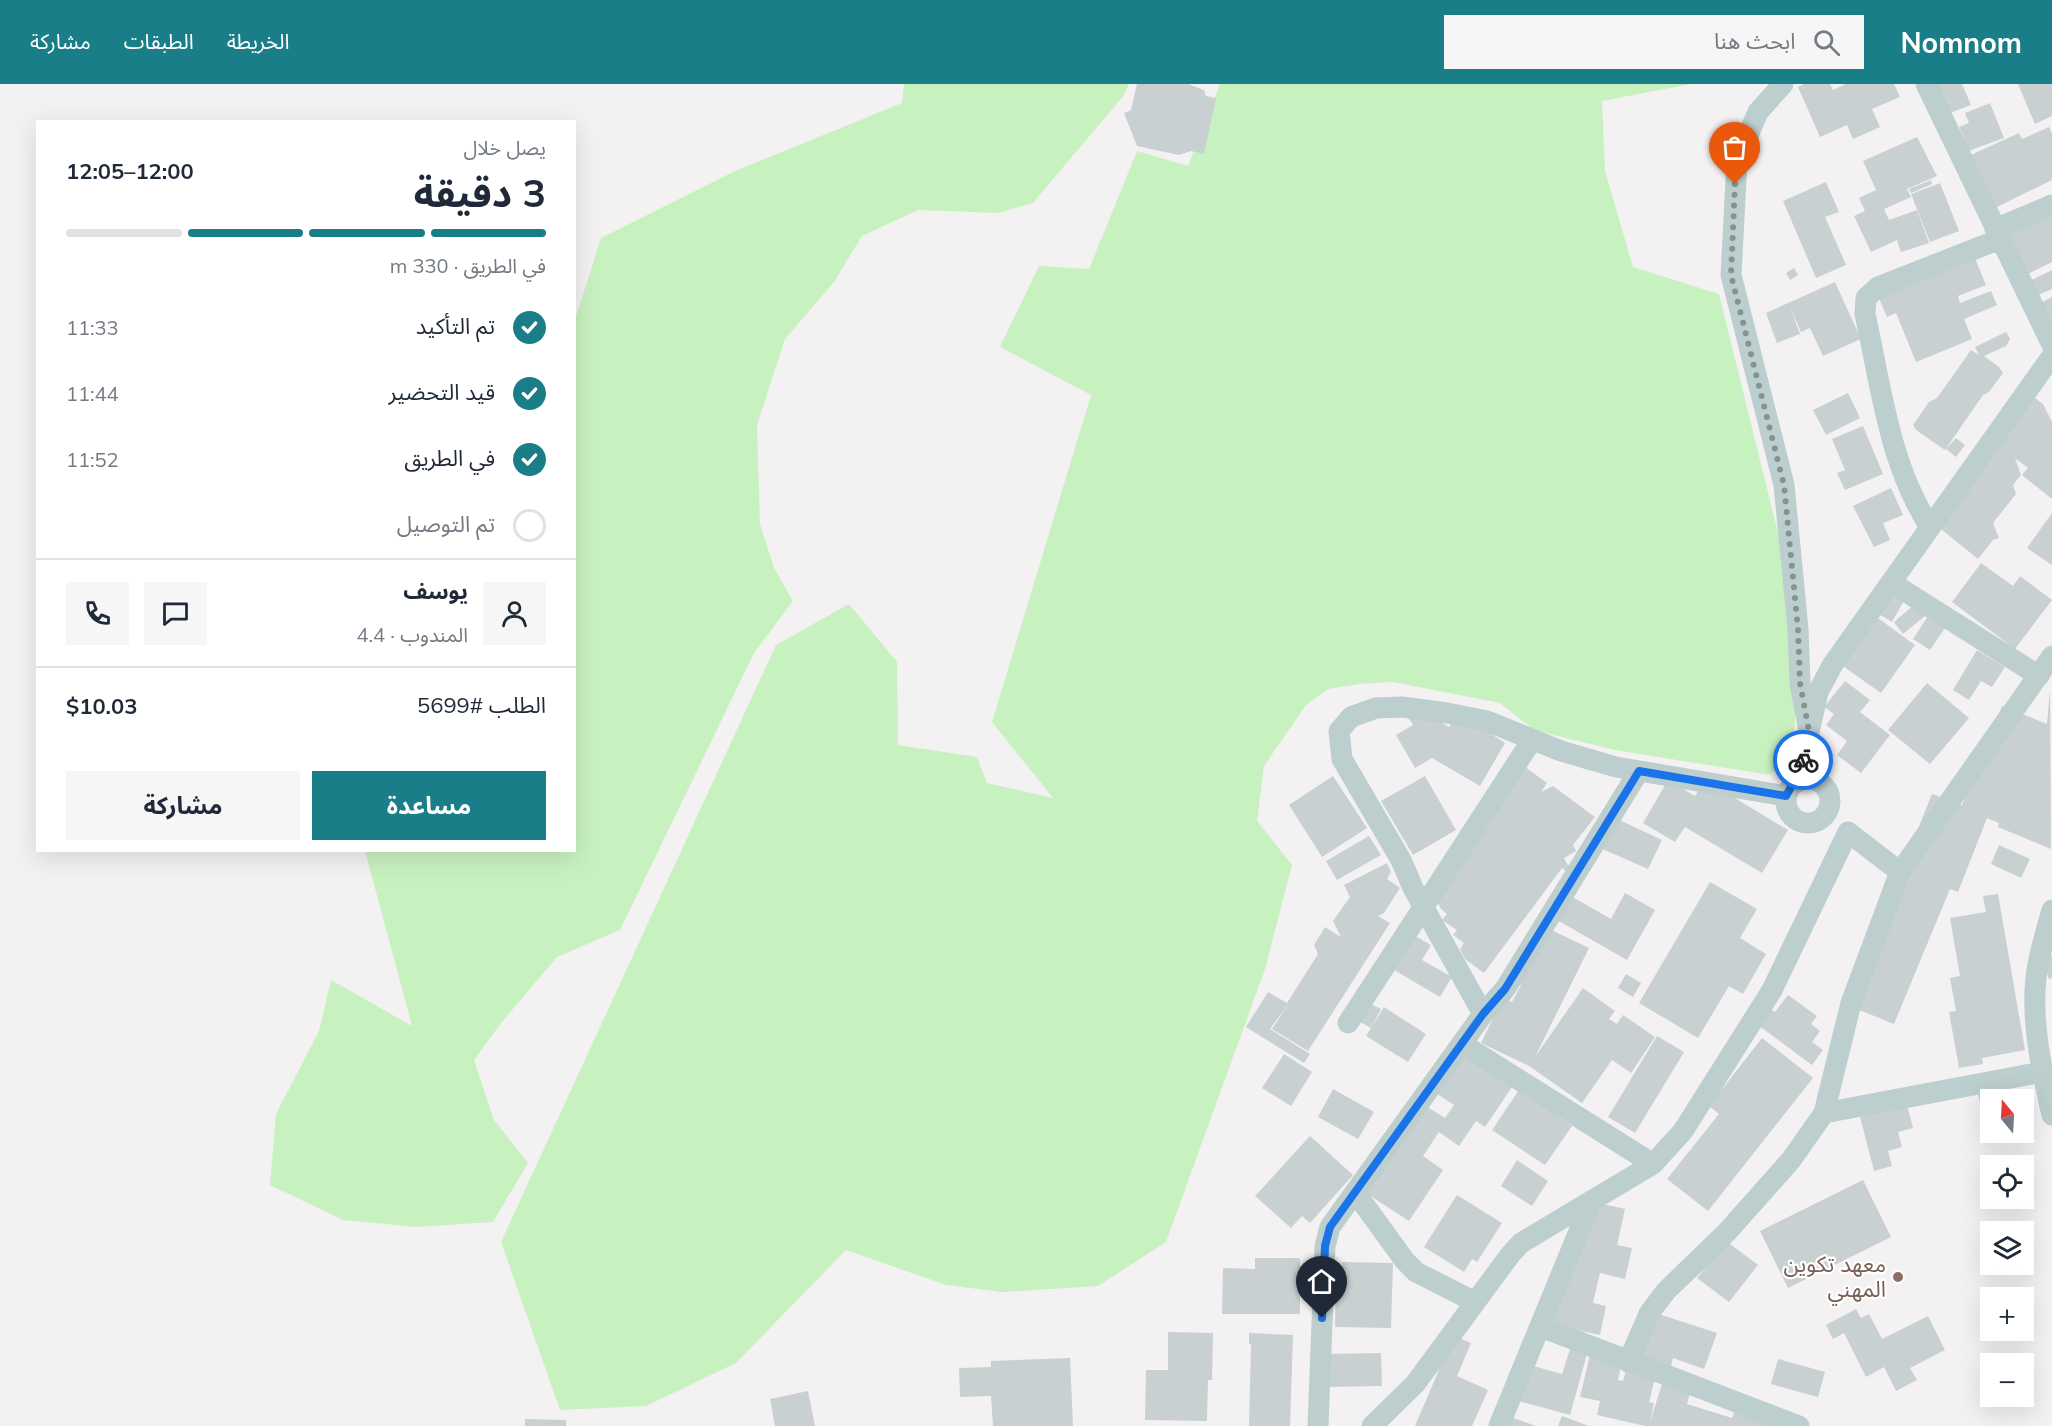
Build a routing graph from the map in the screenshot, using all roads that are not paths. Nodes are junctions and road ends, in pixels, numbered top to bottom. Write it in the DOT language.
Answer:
graph roads {
  1 [pos="1783,84"];
  2 [pos="1926,84"];
  3 [pos="2052,205"];
  4 [pos="1998,234"];
  5 [pos="2052,345"];
  6 [pos="2052,356"];
  7 [pos="1930,527"];
  8 [pos="1892,583"];
  9 [pos="2052,656"];
  10 [pos="2039,676"];
  11 [pos="1809,731"];
  12 [pos="1532,740"];
  13 [pos="1639,771"];
  14 [pos="1792,788"];
  15 [pos="1826,813"];
  16 [pos="1848,832"];
  17 [pos="1900,872"];
  18 [pos="1425,908"];
  19 [pos="2052,910"];
  20 [pos="1483,1014"];
  21 [pos="1348,1023"];
  22 [pos="1462,1044"];
  23 [pos="2042,1072"];
  24 [pos="1824,1113"];
  25 [pos="2052,1115"];
  26 [pos="1653,1164"];
  27 [pos="1355,1192"];
  28 [pos="1591,1202"];
  29 [pos="1475,1302"];
  30 [pos="1541,1327"];
  31 [pos="1628,1362"];
  32 [pos="1793,1425"];
  33 [pos="1318,1426"];
  34 [pos="1372,1426"];
  35 [pos="1499,1426"];
  1 -- 11 [label="street"];
  2 -- 4 [label="street"];
  3 -- 4 [label="street"];
  4 -- 5 [label="street"];
  4 -- 7 [label="street"];
  6 -- 7 [label="street"];
  7 -- 8 [label="street"];
  8 -- 10 [label="street"];
  8 -- 11 [label="street"];
  9 -- 10 [label="street"];
  10 -- 17 [label="street"];
  11 -- 14 [label="street"];
  12 -- 13 [label="street"];
  12 -- 18 [label="street"];
  12 -- 18 [label="street"];
  13 -- 14 [label="street"];
  13 -- 20 [label="street"];
  14 -- 15 [label="street"];
  14 -- 15 [label="street"];
  15 -- 16 [label="street"];
  16 -- 17 [label="street"];
  16 -- 26 [label="street"];
  17 -- 24 [label="street"];
  18 -- 20 [label="street"];
  18 -- 21 [label="street"];
  19 -- 23 [label="street"];
  20 -- 22 [label="street"];
  22 -- 26 [label="street"];
  22 -- 27 [label="street"];
  23 -- 24 [label="street"];
  23 -- 25 [label="street"];
  24 -- 31 [label="street"];
  26 -- 28 [label="street"];
  27 -- 29 [label="street"];
  27 -- 33 [label="street"];
  28 -- 29 [label="street"];
  28 -- 30 [label="street"];
  29 -- 34 [label="street"];
  30 -- 31 [label="street"];
  30 -- 35 [label="street"];
  31 -- 32 [label="street"];
}
